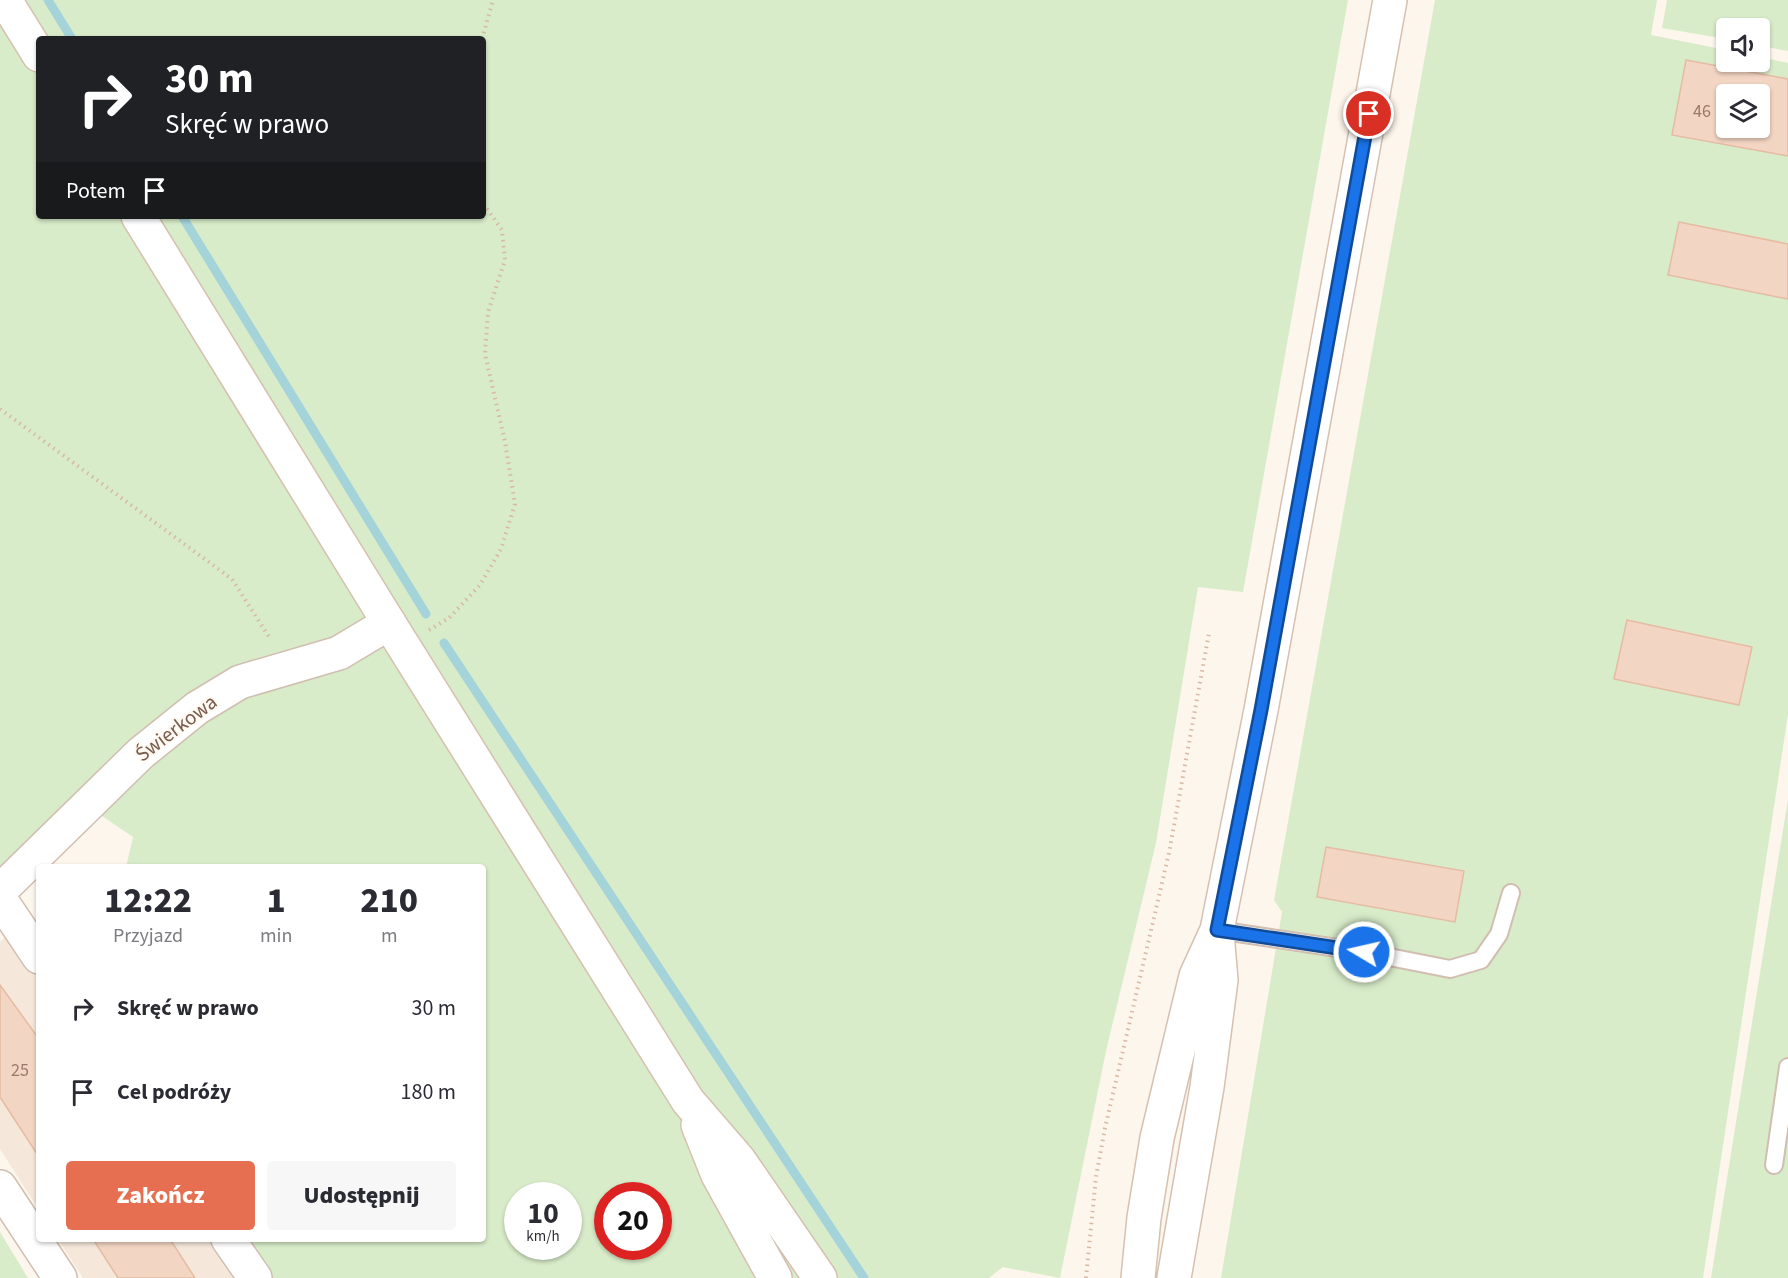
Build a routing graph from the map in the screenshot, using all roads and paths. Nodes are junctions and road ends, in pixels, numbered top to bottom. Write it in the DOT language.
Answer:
graph roads {
  1 [pos="5,0"];
  2 [pos="492,0"];
  3 [pos="1390,0"];
  4 [pos="483,36"];
  5 [pos="36,50"];
  6 [pos="486,207"];
  7 [pos="140,219"];
  8 [pos="0,409"];
  9 [pos="449,618"];
  10 [pos="389,623"];
  11 [pos="1209,633"];
  12 [pos="289,668"];
  13 [pos="0,891"];
  14 [pos="1511,894"];
  15 [pos="0,899"];
  16 [pos="1217,930"];
  17 [pos="36,953"];
  18 [pos="1788,1067"];
  19 [pos="688,1101"];
  20 [pos="1774,1165"];
  21 [pos="0,1187"];
  22 [pos="36,1242"];
  23 [pos="36,1242"];
  24 [pos="230,1242"];
  25 [pos="60,1278"];
  26 [pos="255,1278"];
  27 [pos="775,1278"];
  28 [pos="820,1278"];
  29 [pos="1086,1278"];
  30 [pos="1138,1278"];
  31 [pos="1174,1278"];
  1 -- 5 [label="main road"];
  2 -- 4 [label="path"];
  3 -- 16 [label="main road"];
  6 -- 9 [label="path"];
  7 -- 10 [label="main road"];
  8 -- 12 [label="path"];
  10 -- 12 [label="main road, Świerkowa"];
  10 -- 19 [label="main road"];
  11 -- 29 [label="path"];
  12 -- 13 [label="main road, Świerkowa"];
  14 -- 16 [label="lane"];
  15 -- 17 [label="main road"];
  16 -- 30 [label="main road"];
  16 -- 31 [label="main road"];
  18 -- 20 [label="lane"];
  19 -- 27 [label="main road"];
  19 -- 28 [label="main road"];
  21 -- 23 [label="main road"];
  22 -- 25 [label="main road"];
  24 -- 26 [label="main road"];
}
